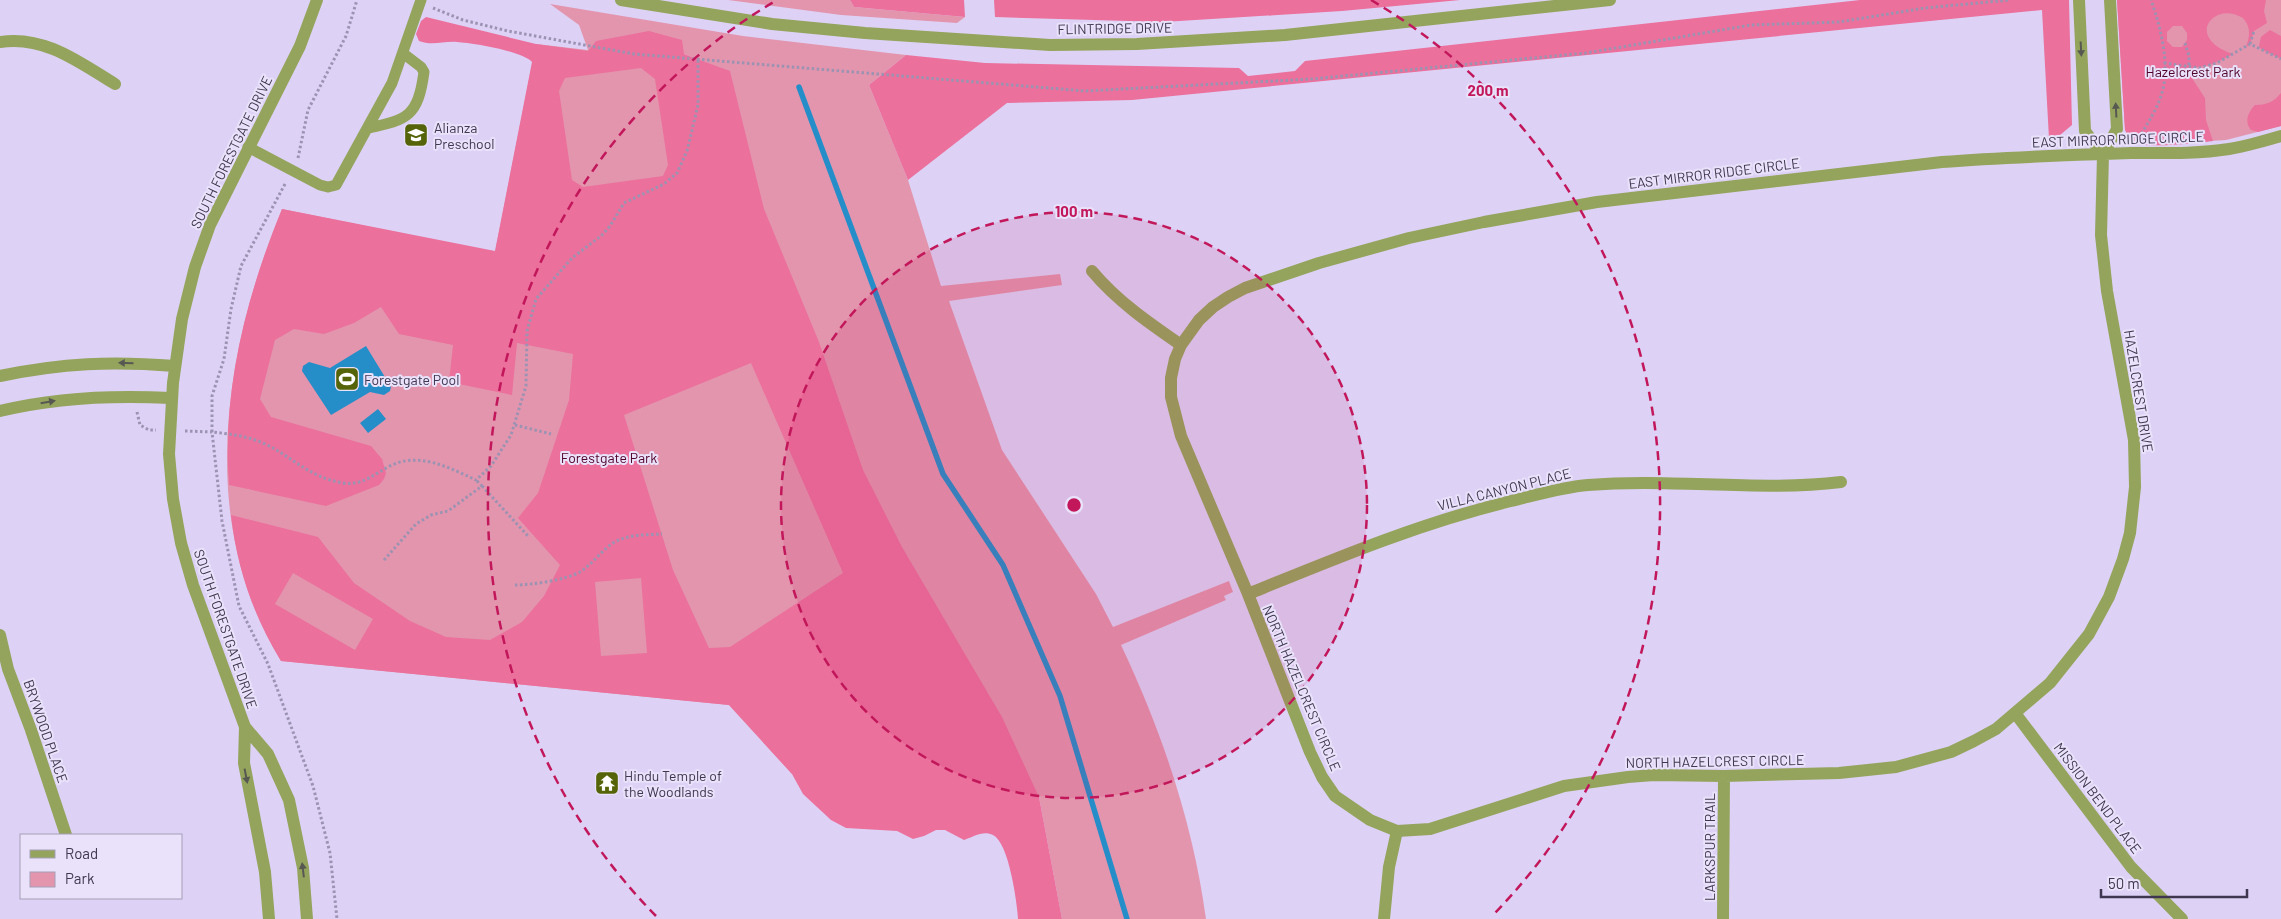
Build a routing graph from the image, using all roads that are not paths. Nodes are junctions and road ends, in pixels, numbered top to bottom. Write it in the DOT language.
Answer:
graph roads {
  1 [pos="317,0"];
  2 [pos="421,0"];
  3 [pos="621,0"];
  4 [pos="1610,0"];
  5 [pos="2079,0"];
  6 [pos="2110,0"];
  7 [pos="0,42"];
  8 [pos="404,54"];
  9 [pos="115,84"];
  10 [pos="368,128"];
  11 [pos="2281,136"];
  12 [pos="248,148"];
  13 [pos="2103,155"];
  14 [pos="1092,270"];
  15 [pos="1181,345"];
  16 [pos="175,366"];
  17 [pos="0,376"];
  18 [pos="171,398"];
  19 [pos="0,411"];
  20 [pos="1841,482"];
  21 [pos="1248,594"];
  22 [pos="0,635"];
  23 [pos="2015,714"];
  24 [pos="246,728"];
  25 [pos="1724,776"];
  26 [pos="1397,831"];
  27 [pos="66,834"];
  28 [pos="269,919"];
  29 [pos="307,919"];
  30 [pos="1384,919"];
  31 [pos="1723,919"];
  32 [pos="2182,919"];
  1 -- 12 [label="street, SOUTH FORESTGATE DRIVE"];
  2 -- 8 [label="lane"];
  3 -- 4 [label="street, FLINTRIDGE DRIVE"];
  5 -- 13 [label="street, one-way"];
  13 -- 6 [label="street, HAZELCREST DRIVE, one-way"];
  7 -- 9 [label="street"];
  8 -- 10 [label="lane"];
  8 -- 10 [label="lane"];
  10 -- 12 [label="lane"];
  11 -- 13 [label="street, EAST MIRROR RIDGE CIRCLE"];
  12 -- 16 [label="street, SOUTH FORESTGATE DRIVE"];
  13 -- 15 [label="street, EAST MIRROR RIDGE CIRCLE"];
  13 -- 23 [label="street, HAZELCREST DRIVE"];
  14 -- 15 [label="street"];
  15 -- 21 [label="street, NORTH HAZELCREST CIRCLE"];
  16 -- 17 [label="street, one-way"];
  16 -- 18 [label="street, SOUTH FORESTGATE DRIVE"];
  19 -- 18 [label="street, one-way"];
  18 -- 24 [label="street, SOUTH FORESTGATE DRIVE"];
  20 -- 21 [label="street, VILLA CANYON PLACE"];
  21 -- 26 [label="street, NORTH HAZELCREST CIRCLE"];
  22 -- 27 [label="street, BRYWOOD PLACE"];
  23 -- 25 [label="street, NORTH HAZELCREST CIRCLE"];
  23 -- 32 [label="street, MISSION BEND PLACE"];
  24 -- 28 [label="street, SOUTH FORESTGATE DRIVE, one-way"];
  29 -- 24 [label="street, SOUTH FORESTGATE DRIVE, one-way"];
  25 -- 26 [label="street, NORTH HAZELCREST CIRCLE"];
  25 -- 31 [label="street, LARKSPUR TRAIL"];
  26 -- 30 [label="street"];
}
